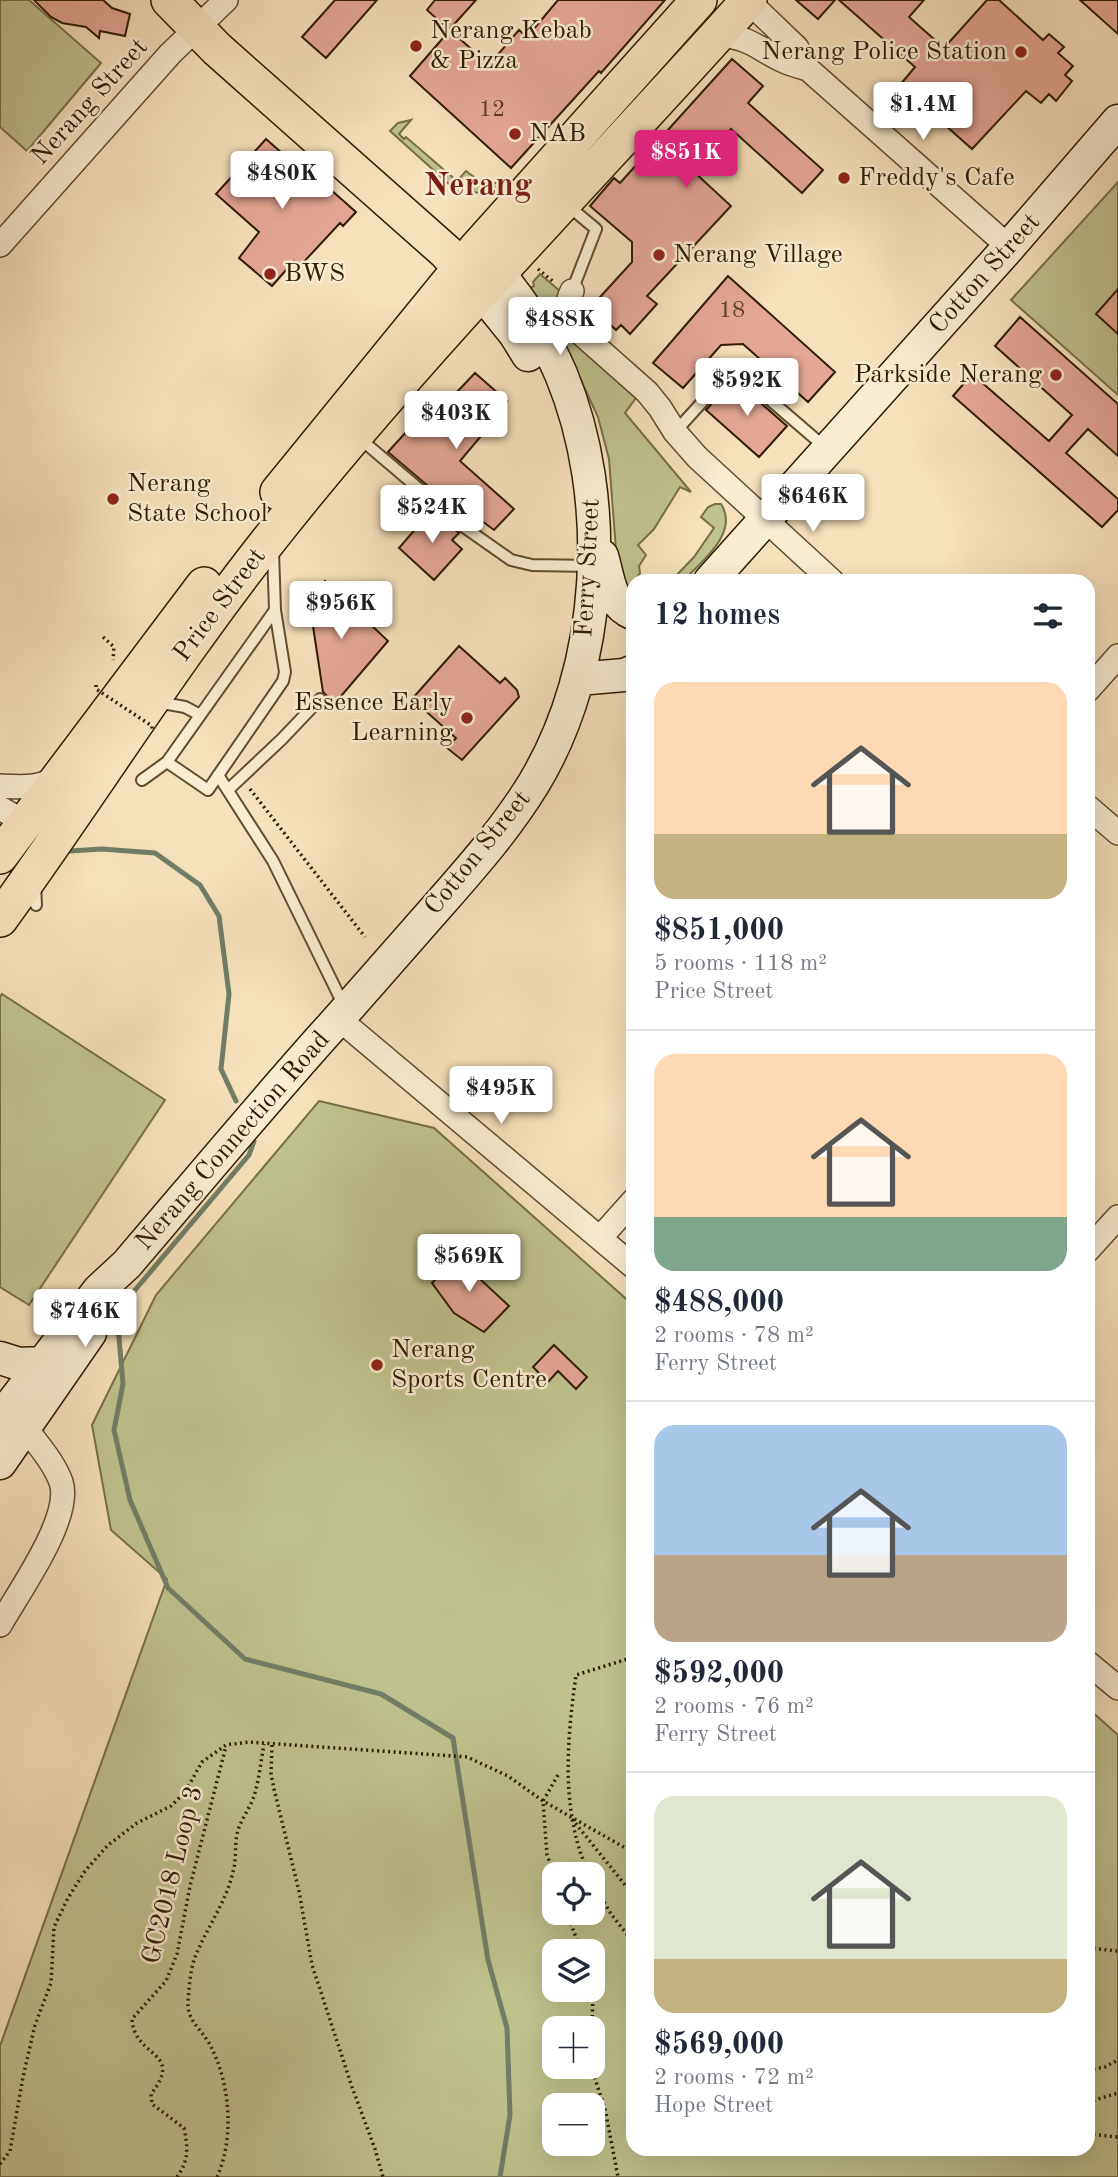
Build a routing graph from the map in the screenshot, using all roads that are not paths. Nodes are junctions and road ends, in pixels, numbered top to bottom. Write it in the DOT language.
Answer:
graph roads {
  1 [pos="169,0"];
  2 [pos="699,0"];
  3 [pos="748,1"];
  4 [pos="210,10"];
  5 [pos="717,35"];
  6 [pos="650,55"];
  7 [pos="808,69"];
  8 [pos="1118,121"];
  9 [pos="565,203"];
  10 [pos="0,245"];
  11 [pos="1009,247"];
  12 [pos="480,271"];
  13 [pos="572,291"];
  14 [pos="675,432"];
  15 [pos="356,435"];
  16 [pos="828,449"];
  17 [pos="764,520"];
  18 [pos="275,531"];
  19 [pos="599,566"];
  20 [pos="716,574"];
  21 [pos="824,574"];
  22 [pos="275,610"];
  23 [pos="626,611"];
  24 [pos="626,651"];
  25 [pos="1118,656"];
  26 [pos="580,668"];
  27 [pos="626,674"];
  28 [pos="1095,682"];
  29 [pos="320,699"];
  30 [pos="151,715"];
  31 [pos="200,715"];
  32 [pos="118,750"];
  33 [pos="167,762"];
  34 [pos="60,775"];
  35 [pos="218,775"];
  36 [pos="142,780"];
  37 [pos="0,786"];
  38 [pos="229,789"];
  39 [pos="1095,813"];
  40 [pos="13,814"];
  41 [pos="1118,833"];
  42 [pos="0,856"];
  43 [pos="4,921"];
  44 [pos="342,1015"];
  45 [pos="626,1209"];
  46 [pos="1118,1216"];
  47 [pos="600,1238"];
  48 [pos="1095,1242"];
  49 [pos="626,1260"];
  50 [pos="127,1264"];
  51 [pos="0,1358"];
  52 [pos="42,1363"];
  53 [pos="6,1412"];
  54 [pos="0,1463"];
  55 [pos="0,1625"];
  56 [pos="1095,1669"];
  57 [pos="1118,1688"];
  1 -- 4 [label="main road, Ferry Street"];
  2 -- 6 [label="main road, Price Street"];
  3 -- 5 [label="main road, Price Street"];
  3 -- 6 [label="main road"];
  3 -- 7 [label="street"];
  4 -- 10 [label="street, Nerang Street"];
  4 -- 12 [label="main road, Ferry Street"];
  5 -- 7 [label="street"];
  5 -- 9 [label="main road, Price Street"];
  6 -- 12 [label="main road, Price Street"];
  7 -- 11 [label="street"];
  8 -- 11 [label="main road, Cotton Street"];
  9 -- 12 [label="main road, Price Street"];
  9 -- 13 [label="lane"];
  11 -- 16 [label="main road, Cotton Street"];
  12 -- 15 [label="main road, Price Street"];
  12 -- 19 [label="main road, Ferry Street"];
  12 -- 34 [label="main road, Price Street"];
  13 -- 14 [label="street"];
  14 -- 16 [label="lane"];
  14 -- 17 [label="street"];
  15 -- 18 [label="main road, Price Street"];
  15 -- 19 [label="lane"];
  16 -- 17 [label="main road, Cotton Street"];
  17 -- 20 [label="main road, Cotton Street"];
  17 -- 21 [label="street"];
  18 -- 22 [label="lane"];
  18 -- 30 [label="main road, Price Street"];
  19 -- 23 [label="main road, Ferry Street"];
  19 -- 26 [label="main road, Ferry Street"];
  22 -- 31 [label="lane"];
  22 -- 35 [label="lane"];
  24 -- 26 [label="main road"];
  25 -- 28 [label="street"];
  26 -- 27 [label="main road"];
  26 -- 44 [label="main road, Cotton Street"];
  29 -- 38 [label="lane"];
  30 -- 31 [label="lane"];
  30 -- 32 [label="main road, Price Street"];
  31 -- 33 [label="lane"];
  32 -- 40 [label="main road"];
  32 -- 43 [label="main road, Price Street"];
  33 -- 35 [label="lane"];
  33 -- 36 [label="lane"];
  34 -- 37 [label="street"];
  34 -- 40 [label="main road, Price Street"];
  35 -- 38 [label="lane"];
  38 -- 44 [label="lane"];
  39 -- 41 [label="street"];
  40 -- 42 [label="main road, Price Street"];
  44 -- 47 [label="street"];
  44 -- 50 [label="main road, Nerang Connection Road"];
  45 -- 47 [label="street"];
  46 -- 48 [label="street"];
  47 -- 49 [label="street"];
  50 -- 52 [label="main road, Nerang Connection Road"];
  50 -- 53 [label="main road, Nerang Connection Road"];
  51 -- 52 [label="main road"];
  52 -- 53 [label="main road, Nerang Connection Road"];
  53 -- 54 [label="main road, Nerang Connection Road"];
  53 -- 55 [label="street"];
  56 -- 57 [label="street"];
}
